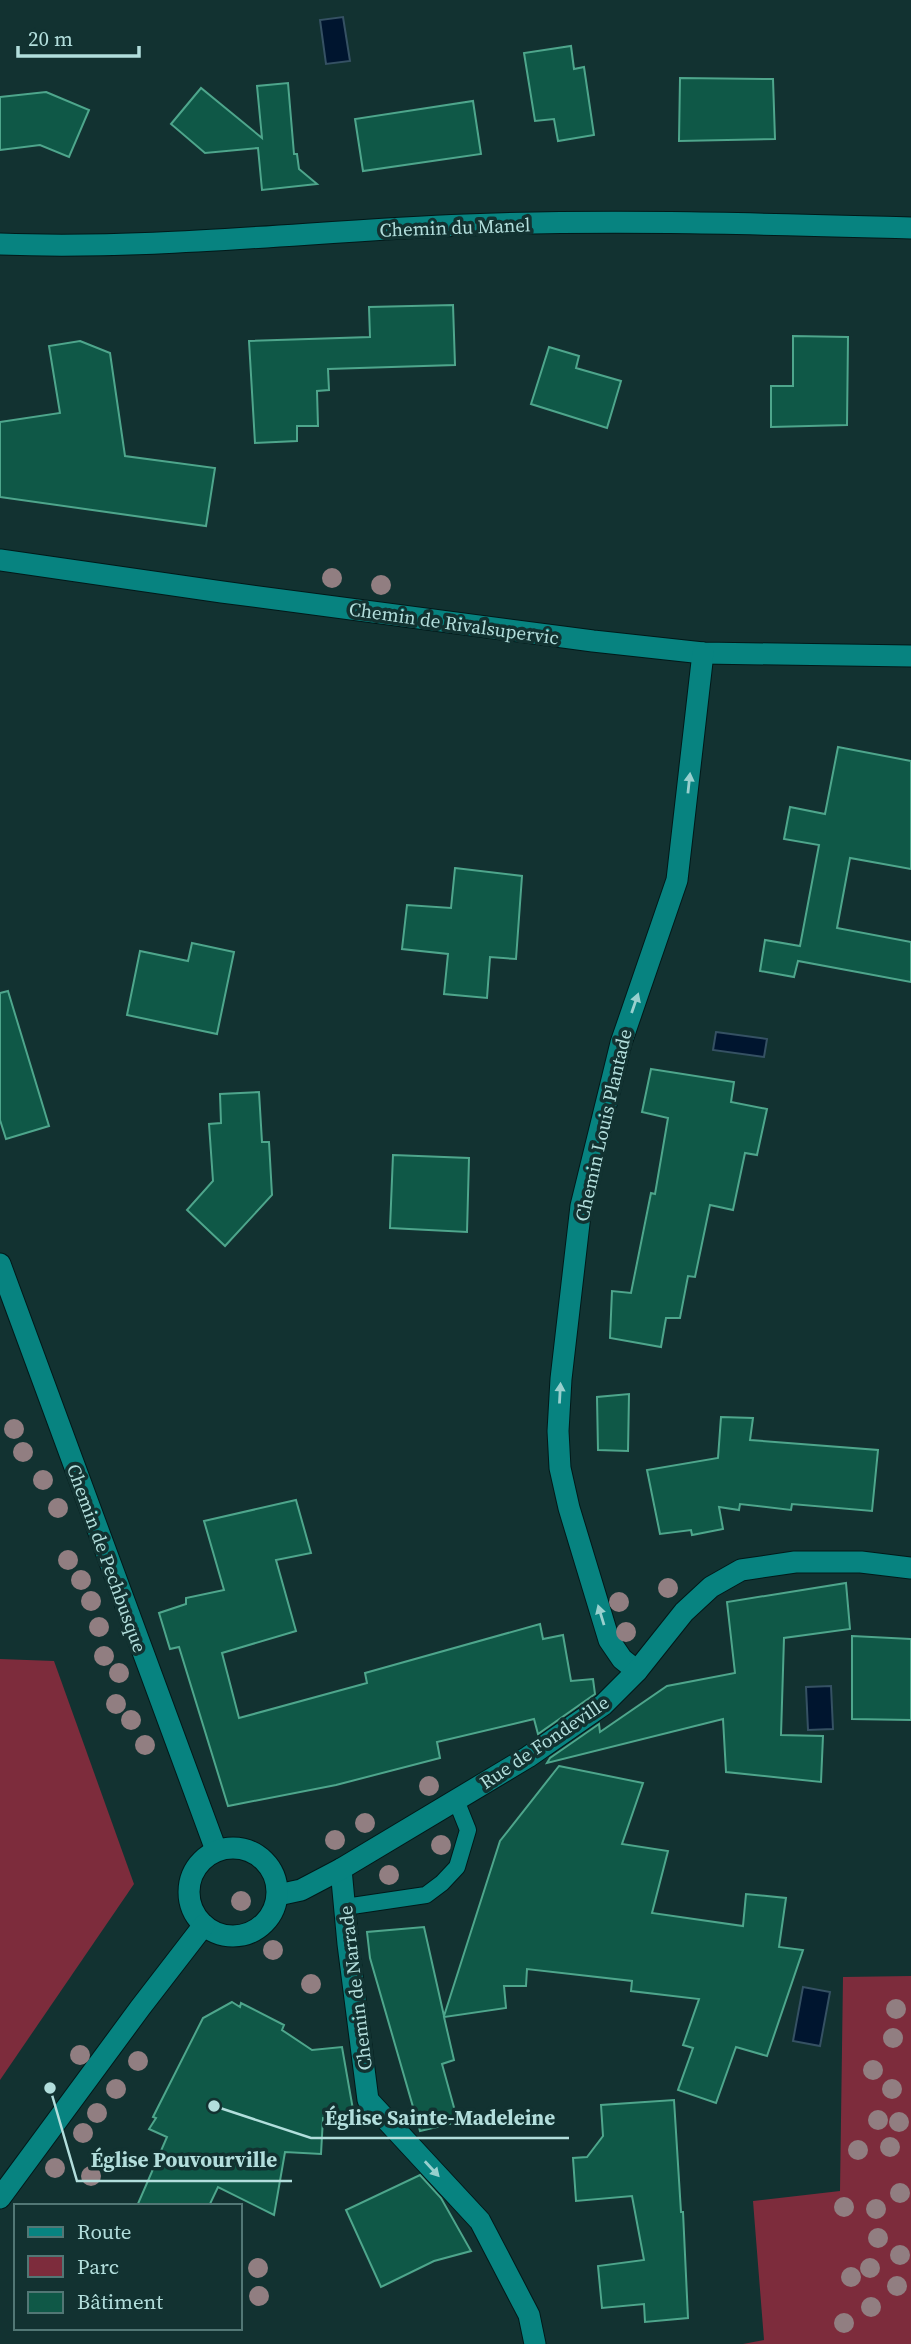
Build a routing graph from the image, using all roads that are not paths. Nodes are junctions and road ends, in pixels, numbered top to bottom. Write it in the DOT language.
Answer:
graph roads {
  1 [pos="911,228"];
  2 [pos="0,244"];
  3 [pos="0,560"];
  4 [pos="703,653"];
  5 [pos="911,656"];
  6 [pos="0,1264"];
  7 [pos="911,1568"];
  8 [pos="637,1671"];
  9 [pos="456,1801"];
  10 [pos="216,1850"];
  11 [pos="341,1869"];
  12 [pos="278,1895"];
  13 [pos="345,1907"];
  14 [pos="204,1926"];
  15 [pos="0,2198"];
  16 [pos="535,2344"];
  1 -- 2 [label="street, Chemin du Manel"];
  3 -- 4 [label="street, Chemin de Rivalsupervic"];
  4 -- 5 [label="street, Chemin de Rivalsupervic"];
  8 -- 4 [label="street, Chemin Louis Plantade, one-way"];
  6 -- 10 [label="street, Chemin de Pechbusque"];
  7 -- 8 [label="street, Rue de Fondeville"];
  8 -- 9 [label="street, Rue de Fondeville"];
  9 -- 11 [label="street, Rue de Fondeville"];
  9 -- 13 [label="lane"];
  10 -- 12 [label="street"];
  10 -- 14 [label="street"];
  11 -- 12 [label="street, Rue de Fondeville"];
  11 -- 13 [label="street, Chemin de Narrade"];
  12 -- 14 [label="street"];
  13 -- 16 [label="street, Chemin de Narrade, one-way"];
  14 -- 15 [label="street"];
}
